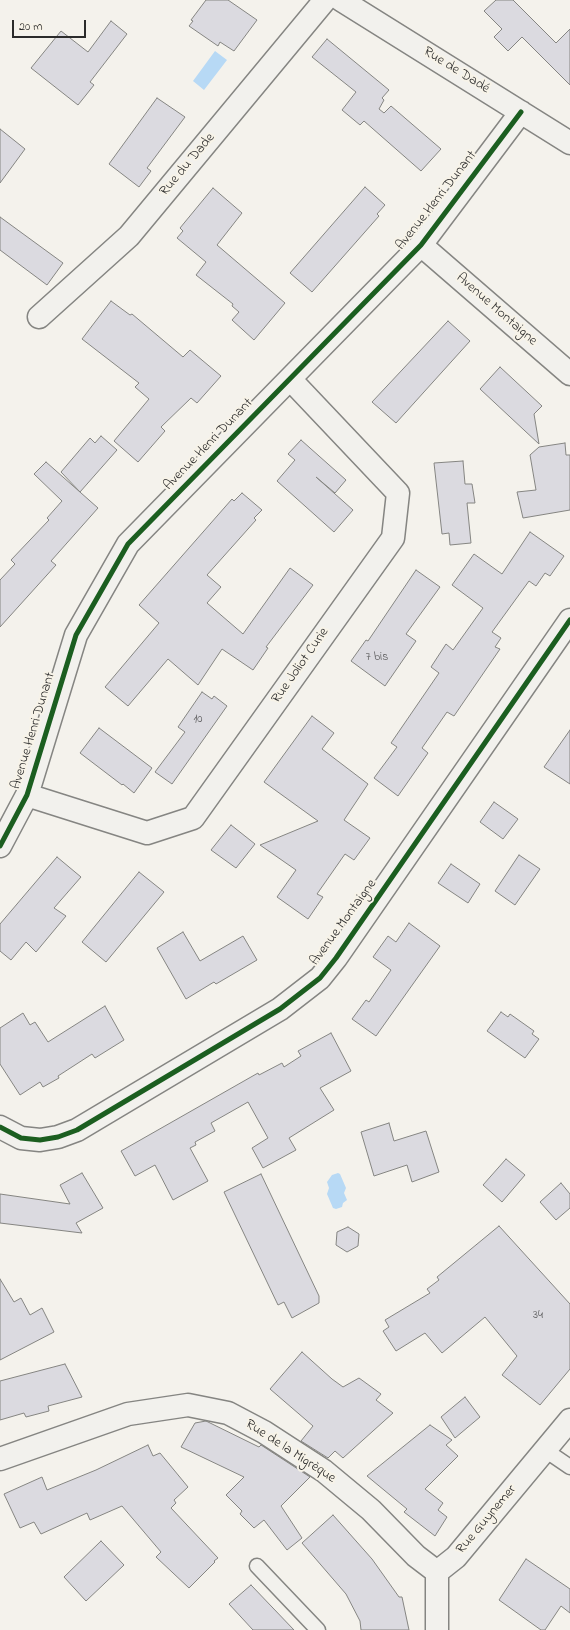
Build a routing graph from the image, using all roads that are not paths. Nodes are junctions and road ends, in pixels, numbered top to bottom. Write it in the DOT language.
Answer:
graph roads {
  1 [pos="325,0"];
  2 [pos="341,0"];
  3 [pos="521,112"];
  4 [pos="570,143"];
  5 [pos="421,245"];
  6 [pos="39,317"];
  7 [pos="570,374"];
  8 [pos="290,379"];
  9 [pos="570,620"];
  10 [pos="27,795"];
  11 [pos="0,846"];
  12 [pos="0,1127"];
  13 [pos="570,1420"];
  14 [pos="545,1450"];
  15 [pos="0,1459"];
  16 [pos="570,1466"];
  17 [pos="258,1566"];
  18 [pos="437,1572"];
  19 [pos="318,1630"];
  20 [pos="437,1630"];
  1 -- 6 [label="street, Rue du Dade"];
  2 -- 3 [label="street, Rue de Dadé"];
  3 -- 4 [label="street, Rue de Dadé"];
  3 -- 5 [label="street, Avenue Henri Dunant"];
  5 -- 7 [label="street, Avenue Montaigne"];
  5 -- 8 [label="street, Avenue Henri Dunant"];
  8 -- 10 [label="street, Avenue Henri Dunant"];
  8 -- 10 [label="street, Rue Joliot Curie"];
  9 -- 12 [label="street, Avenue Montaigne"];
  10 -- 11 [label="street, Avenue Henri Dunant"];
  13 -- 14 [label="street, Rue Guynemer"];
  14 -- 16 [label="lane"];
  14 -- 18 [label="street, Rue Guynemer"];
  15 -- 18 [label="street, Rue de la Migrèque"];
  17 -- 19 [label="lane"];
  18 -- 20 [label="street"];
}
